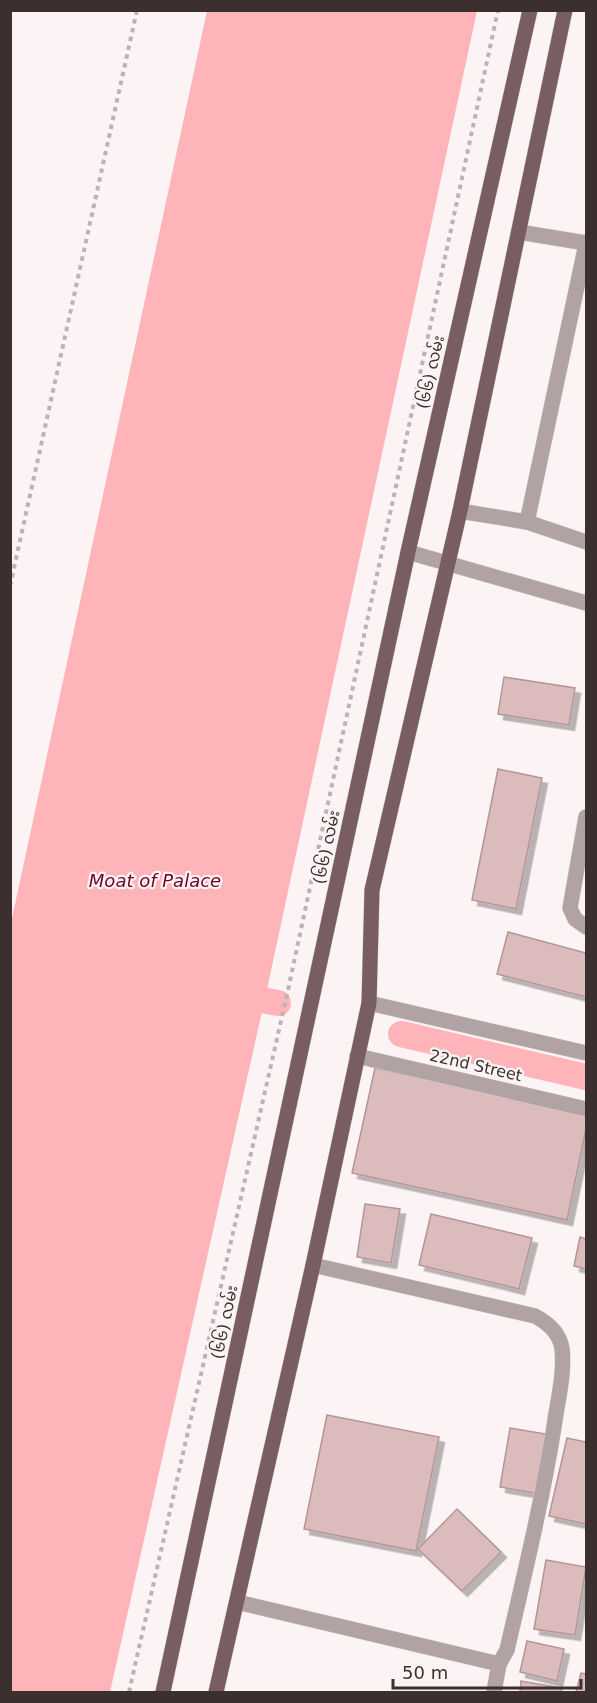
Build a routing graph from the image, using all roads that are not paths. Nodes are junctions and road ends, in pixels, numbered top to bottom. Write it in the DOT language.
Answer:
graph roads {
  1 [pos="530,10"];
  2 [pos="565,10"];
  3 [pos="519,232"];
  4 [pos="586,244"];
  5 [pos="460,512"];
  6 [pos="527,522"];
  7 [pos="586,542"];
  8 [pos="408,552"];
  9 [pos="447,563"];
  10 [pos="586,603"];
  11 [pos="586,817"];
  12 [pos="586,927"];
  13 [pos="369,1003"];
  14 [pos="586,1053"];
  15 [pos="357,1056"];
  16 [pos="586,1109"];
  17 [pos="313,1265"];
  18 [pos="237,1602"];
  19 [pos="499,1664"];
  20 [pos="162,1692"];
  21 [pos="216,1692"];
  22 [pos="494,1692"];
  1 -- 8 [label="main road, (၆၆) လမ်း"];
  2 -- 3 [label="main road"];
  3 -- 4 [label="street"];
  3 -- 5 [label="main road"];
  4 -- 6 [label="street"];
  5 -- 6 [label="street"];
  5 -- 9 [label="main road"];
  6 -- 7 [label="street"];
  8 -- 9 [label="street"];
  8 -- 20 [label="main road, (၆၆) လမ်း"];
  9 -- 10 [label="street"];
  9 -- 13 [label="main road"];
  11 -- 12 [label="street"];
  13 -- 14 [label="street"];
  13 -- 15 [label="main road"];
  15 -- 16 [label="street, 22nd Street"];
  15 -- 17 [label="main road"];
  17 -- 18 [label="main road"];
  17 -- 19 [label="street"];
  18 -- 19 [label="street"];
  18 -- 21 [label="main road"];
  19 -- 22 [label="street"];
}
